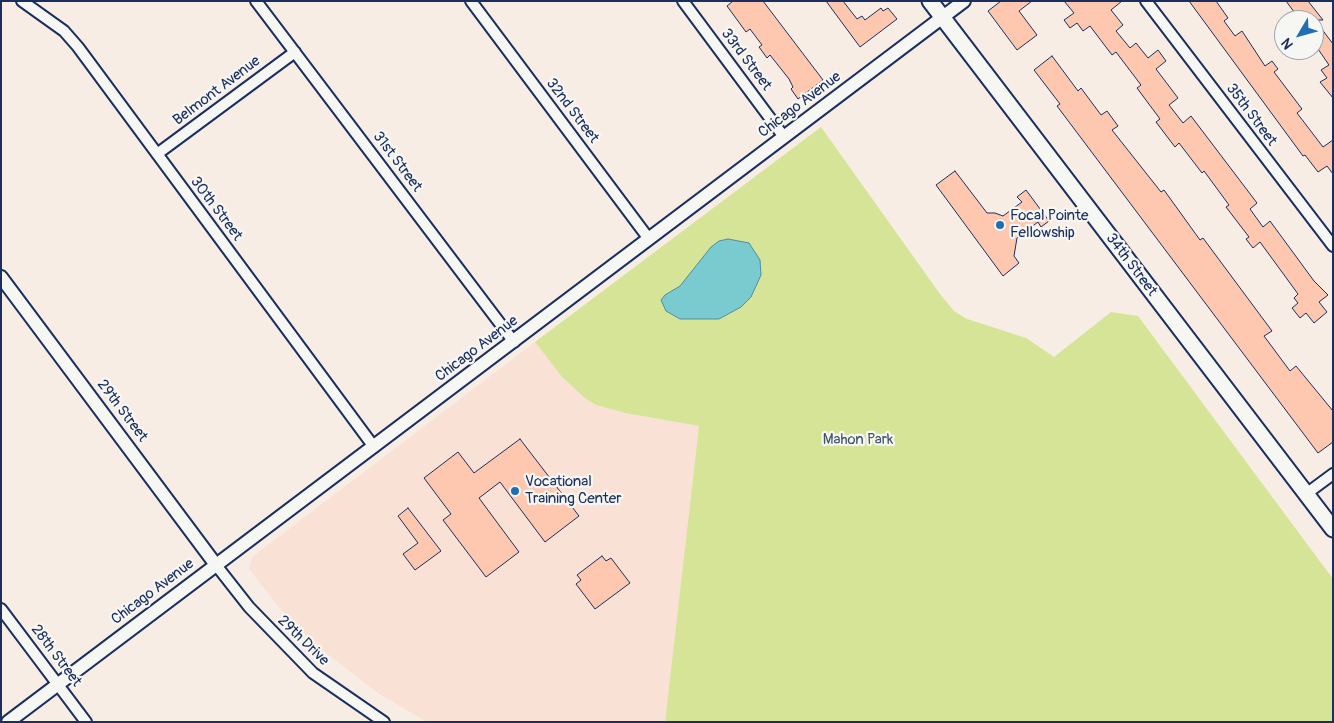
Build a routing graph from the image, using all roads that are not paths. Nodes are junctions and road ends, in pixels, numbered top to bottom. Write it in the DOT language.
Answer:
graph roads {
  1 [pos="22,1"];
  2 [pos="256,1"];
  3 [pos="471,1"];
  4 [pos="683,1"];
  5 [pos="930,1"];
  6 [pos="964,1"];
  7 [pos="1146,1"];
  8 [pos="942,17"];
  9 [pos="295,52"];
  10 [pos="784,137"];
  11 [pos="157,154"];
  12 [pos="649,239"];
  13 [pos="1333,246"];
  14 [pos="1,277"];
  15 [pos="514,342"];
  16 [pos="374,447"];
  17 [pos="1333,474"];
  18 [pos="1306,494"];
  19 [pos="1333,529"];
  20 [pos="216,565"];
  21 [pos="1,609"];
  22 [pos="58,684"];
  23 [pos="8,722"];
  24 [pos="86,722"];
  25 [pos="384,722"];
  1 -- 11 [label="street, 30th Street"];
  2 -- 9 [label="street, 31st Street"];
  3 -- 12 [label="street, 32nd Street"];
  4 -- 10 [label="street, 33rd Street"];
  5 -- 8 [label="main road, 34th Street"];
  6 -- 8 [label="street, Chicago Avenue"];
  7 -- 13 [label="street, 35th Street"];
  8 -- 10 [label="street, Chicago Avenue"];
  8 -- 18 [label="main road, 34th Street"];
  9 -- 11 [label="street, Belmont Avenue"];
  9 -- 15 [label="street, 31st Street"];
  10 -- 12 [label="street, Chicago Avenue"];
  11 -- 16 [label="street, 30th Street"];
  12 -- 15 [label="street, Chicago Avenue"];
  14 -- 20 [label="street, 29th Street"];
  15 -- 16 [label="street, Chicago Avenue"];
  16 -- 20 [label="street, Chicago Avenue"];
  17 -- 18 [label="street"];
  18 -- 19 [label="main road, 34th Street"];
  20 -- 22 [label="street, Chicago Avenue"];
  20 -- 25 [label="street, 29th Drive"];
  21 -- 22 [label="street, 28th Street"];
  22 -- 23 [label="street, Chicago Avenue"];
  22 -- 24 [label="street, 28th Street"];
}
